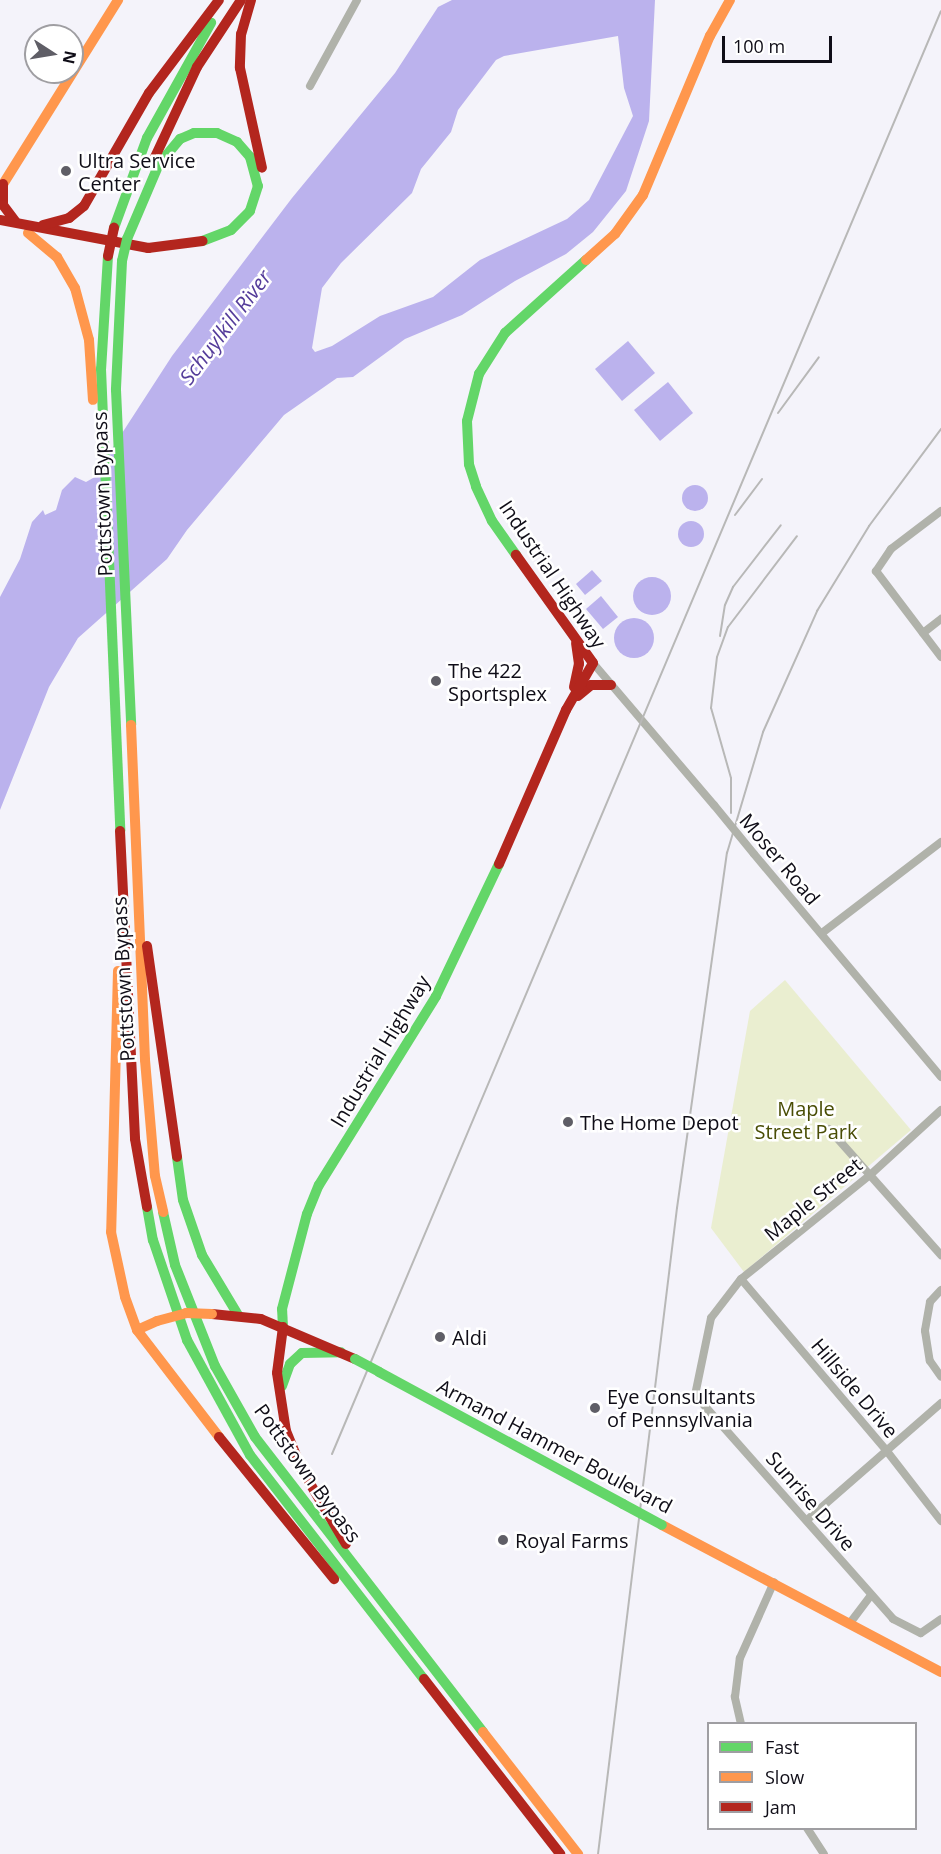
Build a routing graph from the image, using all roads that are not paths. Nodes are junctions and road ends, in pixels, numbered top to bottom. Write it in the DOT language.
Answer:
graph roads {
  1 [pos="118,0"];
  2 [pos="221,0"];
  3 [pos="241,0"];
  4 [pos="251,0"];
  5 [pos="357,0"];
  6 [pos="730,0"];
  7 [pos="310,86"];
  8 [pos="2,186"];
  9 [pos="0,220"];
  10 [pos="15,221"];
  11 [pos="38,225"];
  12 [pos="0,227"];
  13 [pos="28,233"];
  14 [pos="127,238"];
  15 [pos="103,467"];
  16 [pos="941,511"];
  17 [pos="941,619"];
  18 [pos="923,633"];
  19 [pos="575,640"];
  20 [pos="941,657"];
  21 [pos="593,663"];
  22 [pos="611,685"];
  23 [pos="566,710"];
  24 [pos="134,822"];
  25 [pos="941,842"];
  26 [pos="123,900"];
  27 [pos="822,933"];
  28 [pos="941,1077"];
  29 [pos="941,1110"];
  30 [pos="829,1129"];
  31 [pos="870,1175"];
  32 [pos="941,1255"];
  33 [pos="741,1279"];
  34 [pos="941,1290"];
  35 [pos="238,1316"];
  36 [pos="711,1318"];
  37 [pos="283,1327"];
  38 [pos="137,1330"];
  39 [pos="341,1352"];
  40 [pos="941,1377"];
  41 [pos="279,1393"];
  42 [pos="941,1403"];
  43 [pos="886,1450"];
  44 [pos="807,1520"];
  45 [pos="941,1521"];
  46 [pos="774,1582"];
  47 [pos="871,1595"];
  48 [pos="393,1616"];
  49 [pos="941,1619"];
  50 [pos="850,1623"];
  51 [pos="941,1672"];
  52 [pos="741,1722"];
  53 [pos="534,1821"];
  54 [pos="808,1830"];
  55 [pos="560,1854"];
  56 [pos="578,1854"];
  57 [pos="824,1854"];
  1 -- 8 [label="main road"];
  2 -- 11 [label="main road"];
  2 -- 15 [label="main road, Pottstown Bypass, bridge"];
  3 -- 14 [label="main road, Pottstown Bypass"];
  4 -- 13 [label="main road"];
  5 -- 7 [label="street"];
  6 -- 19 [label="main road, Industrial Highway"];
  8 -- 10 [label="main road"];
  9 -- 10 [label="main road"];
  10 -- 11 [label="main road"];
  11 -- 14 [label="main road"];
  12 -- 13 [label="main road"];
  13 -- 15 [label="main road"];
  14 -- 24 [label="main road, Pottstown Bypass, bridge"];
  15 -- 26 [label="main road, Pottstown Bypass"];
  16 -- 18 [label="street"];
  17 -- 18 [label="street"];
  18 -- 20 [label="street"];
  19 -- 21 [label="main road, Industrial Highway"];
  19 -- 23 [label="main road"];
  21 -- 22 [label="street, Moser Road"];
  21 -- 23 [label="main road, Industrial Highway"];
  22 -- 23 [label="main road"];
  22 -- 27 [label="street, Moser Road, bridge"];
  23 -- 37 [label="main road, Industrial Highway"];
  24 -- 35 [label="main road"];
  24 -- 48 [label="main road, Pottstown Bypass"];
  25 -- 27 [label="street"];
  26 -- 38 [label="main road"];
  26 -- 53 [label="main road, Pottstown Bypass"];
  27 -- 28 [label="street, Moser Road"];
  29 -- 31 [label="street, Maple Street"];
  30 -- 31 [label="street"];
  31 -- 32 [label="street"];
  31 -- 33 [label="street, Maple Street"];
  33 -- 36 [label="street, Maple Street"];
  33 -- 43 [label="street, Hillside Drive"];
  34 -- 40 [label="street"];
  35 -- 37 [label="main road, Armand Hammer Boulevard"];
  35 -- 38 [label="main road, Armand Hammer Boulevard, bridge"];
  36 -- 44 [label="street, Sunrise Drive"];
  37 -- 39 [label="main road, Armand Hammer Boulevard"];
  37 -- 41 [label="main road, Industrial Highway"];
  38 -- 53 [label="main road"];
  39 -- 41 [label="main road"];
  39 -- 46 [label="main road, Armand Hammer Boulevard, bridge"];
  41 -- 48 [label="main road, Industrial Highway"];
  42 -- 43 [label="street"];
  43 -- 44 [label="street"];
  43 -- 45 [label="street, Hillside Drive"];
  44 -- 47 [label="street, Sunrise Drive"];
  46 -- 50 [label="main road, Armand Hammer Boulevard"];
  46 -- 52 [label="street"];
  47 -- 49 [label="street, Sunrise Drive"];
  47 -- 50 [label="street"];
  48 -- 56 [label="main road, Pottstown Bypass"];
  50 -- 51 [label="main road, Armand Hammer Boulevard"];
  53 -- 55 [label="main road, Pottstown Bypass"];
  54 -- 57 [label="street"];
}
